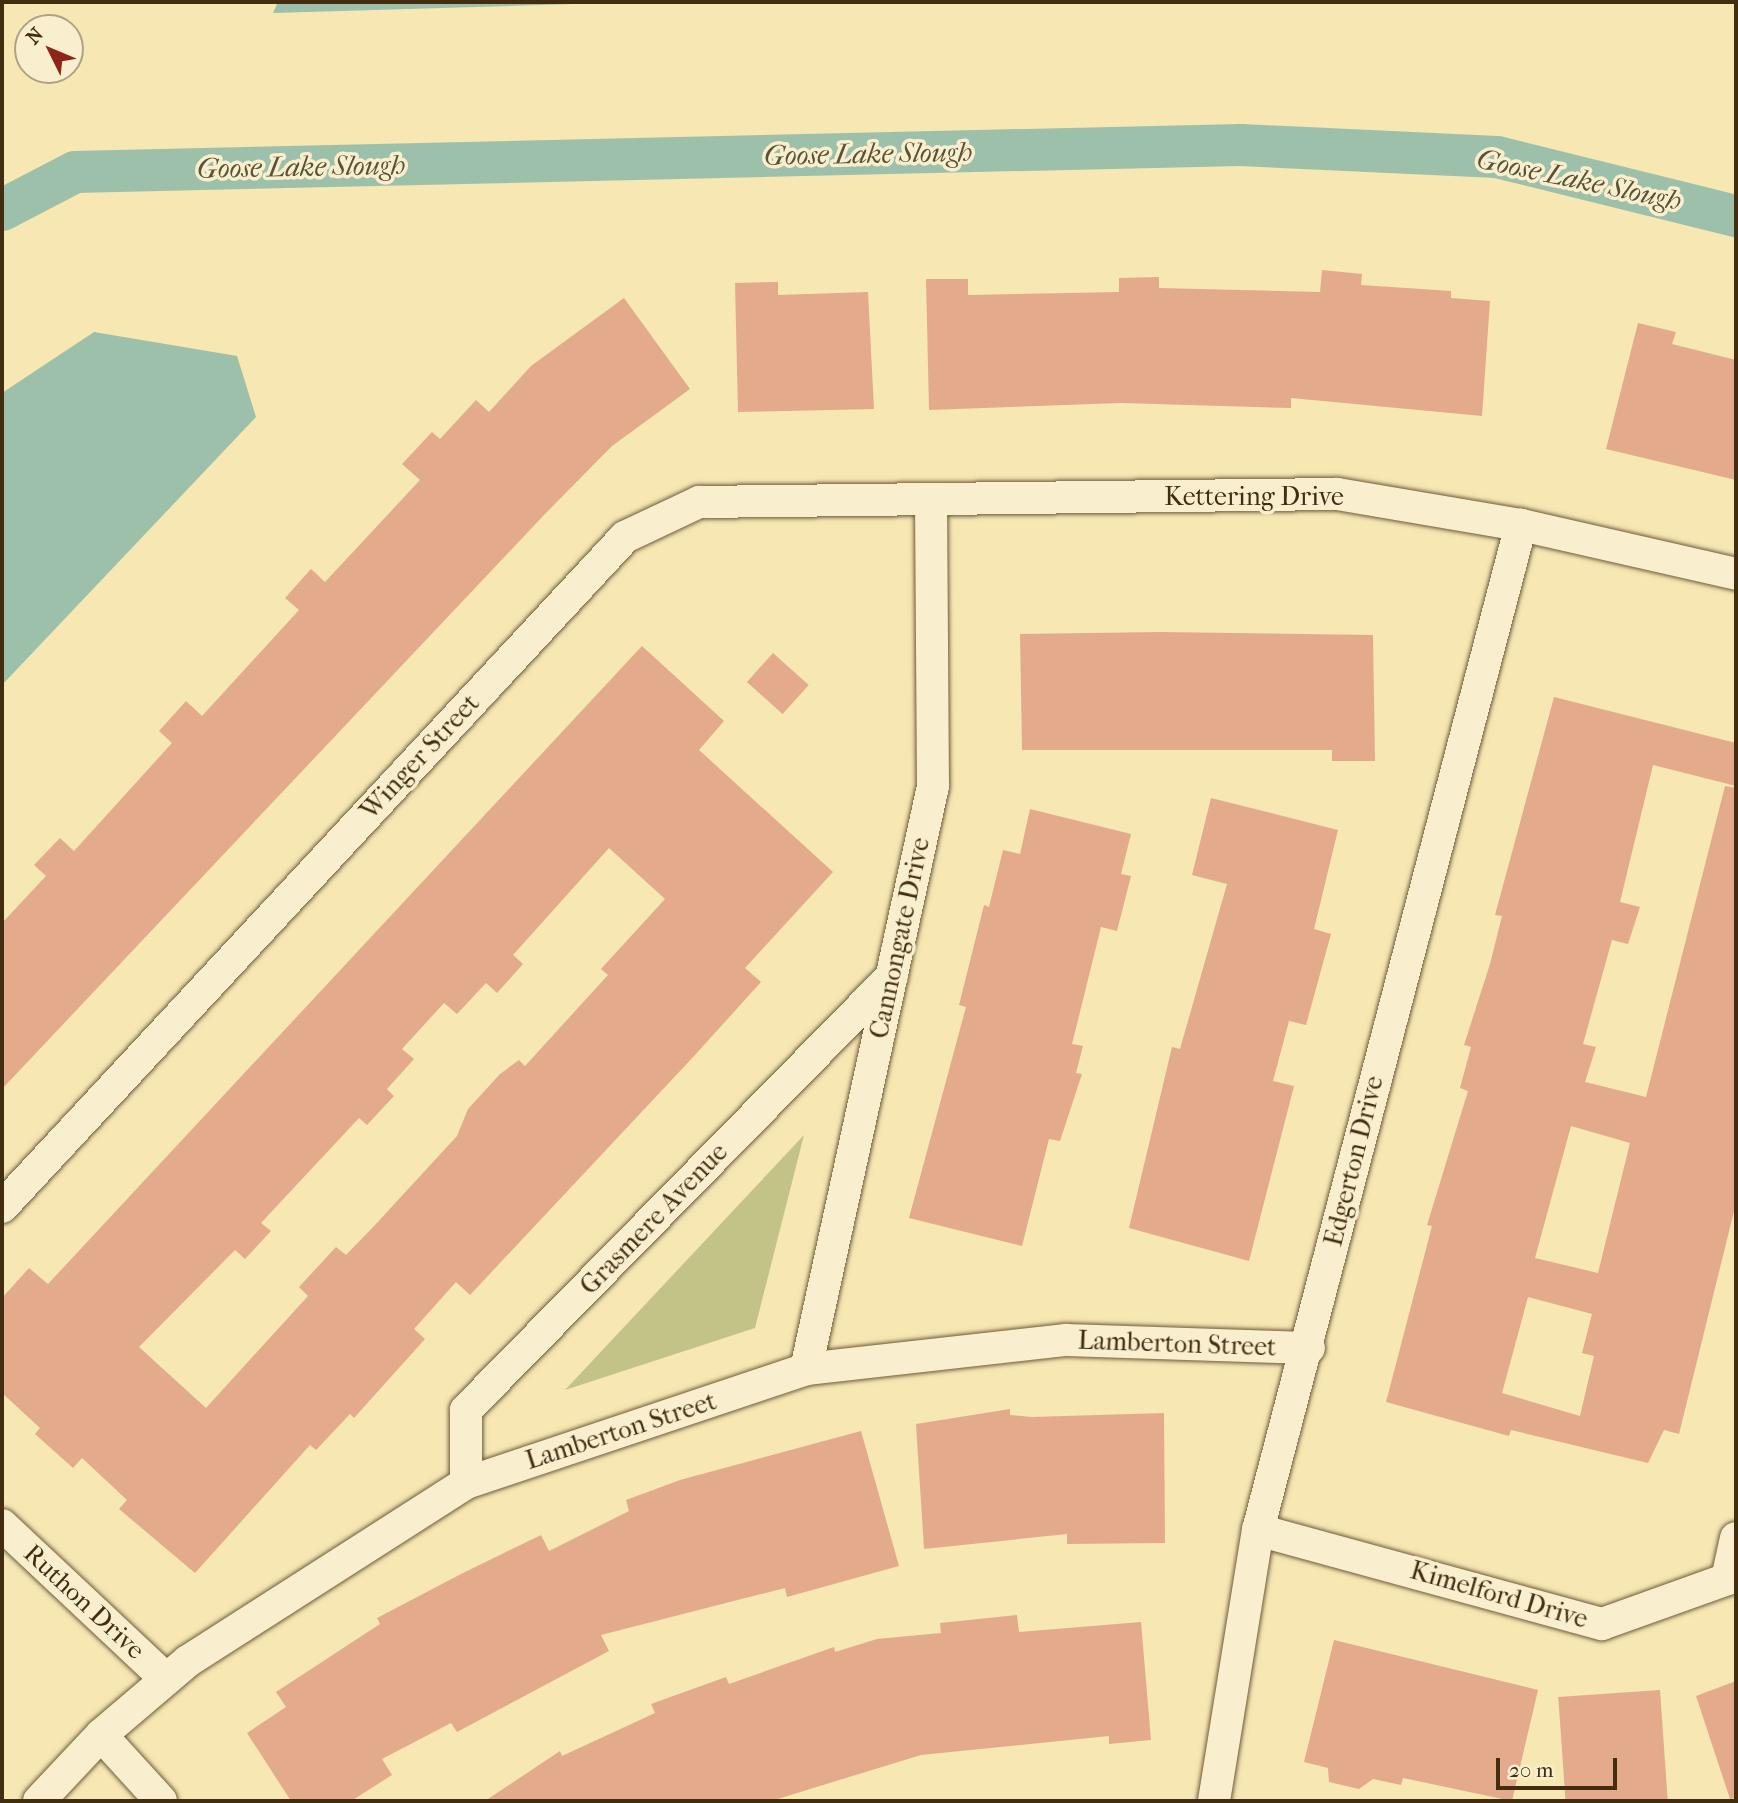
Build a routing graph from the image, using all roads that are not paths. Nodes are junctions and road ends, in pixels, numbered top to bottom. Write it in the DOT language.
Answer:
graph roads {
  1 [pos="931,499"];
  2 [pos="1521,526"];
  3 [pos="1736,574"];
  4 [pos="892,976"];
  5 [pos="2,1207"];
  6 [pos="1309,1348"];
  7 [pos="806,1369"];
  8 [pos="466,1483"];
  9 [pos="2,1525"];
  10 [pos="1258,1530"];
  11 [pos="1736,1538"];
  12 [pos="1731,1578"];
  13 [pos="166,1679"];
  14 [pos="102,1735"];
  15 [pos="40,1801"];
  16 [pos="162,1801"];
  17 [pos="1214,1801"];
  1 -- 2 [label="street, Kettering Drive"];
  1 -- 4 [label="street, Cannongate Drive"];
  1 -- 5 [label="street, Winger Street"];
  2 -- 3 [label="street, Kettering Drive"];
  2 -- 6 [label="street, Edgerton Drive"];
  4 -- 7 [label="street, Cannongate Drive"];
  4 -- 8 [label="street, Grasmere Avenue"];
  6 -- 7 [label="street, Lamberton Street"];
  6 -- 10 [label="street, Edgerton Drive"];
  7 -- 8 [label="street, Lamberton Street"];
  8 -- 13 [label="street, Lamberton Street"];
  9 -- 13 [label="street, Ruthon Drive"];
  10 -- 12 [label="street, Kimelford Drive"];
  10 -- 17 [label="street, Edgerton Drive"];
  11 -- 12 [label="street"];
  13 -- 14 [label="street, Lamberton Street"];
  14 -- 15 [label="street, Lamberton Street"];
  14 -- 16 [label="street"];
}
